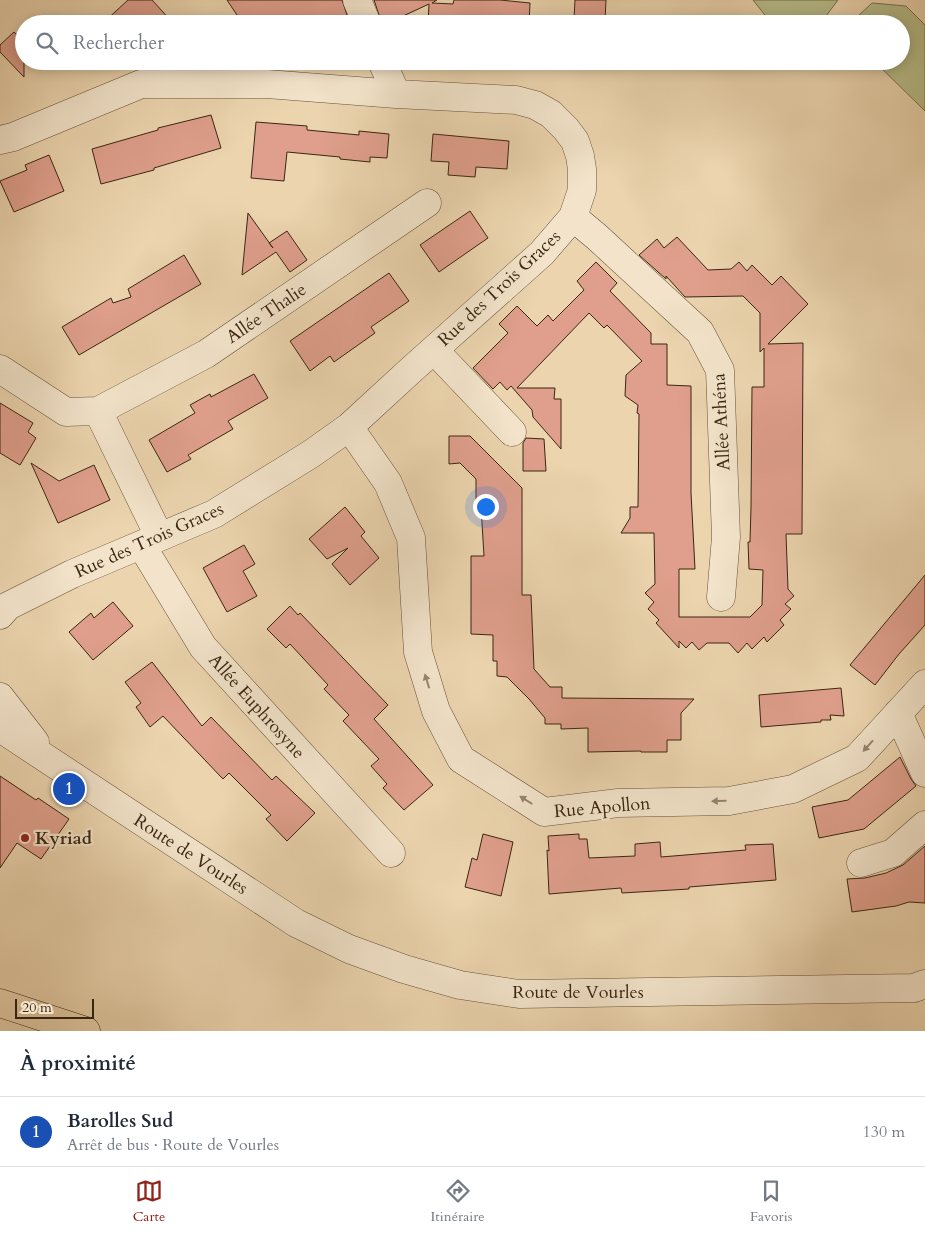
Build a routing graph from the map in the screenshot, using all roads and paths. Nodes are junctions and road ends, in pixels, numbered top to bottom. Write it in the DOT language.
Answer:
graph roads {
  1 [pos="357,0"];
  2 [pos="363,15"];
  3 [pos="386,70"];
  4 [pos="396,94"];
  5 [pos="0,140"];
  6 [pos="427,203"];
  7 [pos="573,218"];
  8 [pos="434,350"];
  9 [pos="0,370"];
  10 [pos="98,411"];
  11 [pos="349,427"];
  12 [pos="512,432"];
  13 [pos="150,541"];
  14 [pos="721,597"];
  15 [pos="0,614"];
  16 [pos="925,684"];
  17 [pos="0,697"];
  18 [pos="898,713"];
  19 [pos="0,728"];
  20 [pos="51,762"];
  21 [pos="925,773"];
  22 [pos="925,825"];
  23 [pos="390,853"];
  24 [pos="861,863"];
  25 [pos="925,984"];
  26 [pos="0,1003"];
  27 [pos="86,1031"];
  1 -- 2 [label="street"];
  3 -- 4 [label="street"];
  4 -- 5 [label="street, Rue des Trois Graces"];
  4 -- 7 [label="street, Rue des Trois Graces"];
  6 -- 10 [label="street, Allée Thalie"];
  7 -- 8 [label="street, Rue des Trois Graces"];
  7 -- 14 [label="street, Allée Athéna"];
  8 -- 11 [label="street, Rue des Trois Graces"];
  8 -- 12 [label="street"];
  9 -- 10 [label="street, Allée Thalie"];
  10 -- 13 [label="street"];
  11 -- 13 [label="street, Rue des Trois Graces"];
  18 -- 11 [label="street, Rue Apollon, one-way"];
  13 -- 15 [label="street, Rue des Trois Graces"];
  13 -- 23 [label="street, Allée Euphrosyne"];
  16 -- 18 [label="street, Rue Apollon"];
  17 -- 20 [label="street, Route de Vourles"];
  18 -- 21 [label="street"];
  19 -- 20 [label="street, Route de Vourles"];
  20 -- 25 [label="street, Route de Vourles"];
  22 -- 24 [label="street"];
  26 -- 27 [label="highway"];
}
